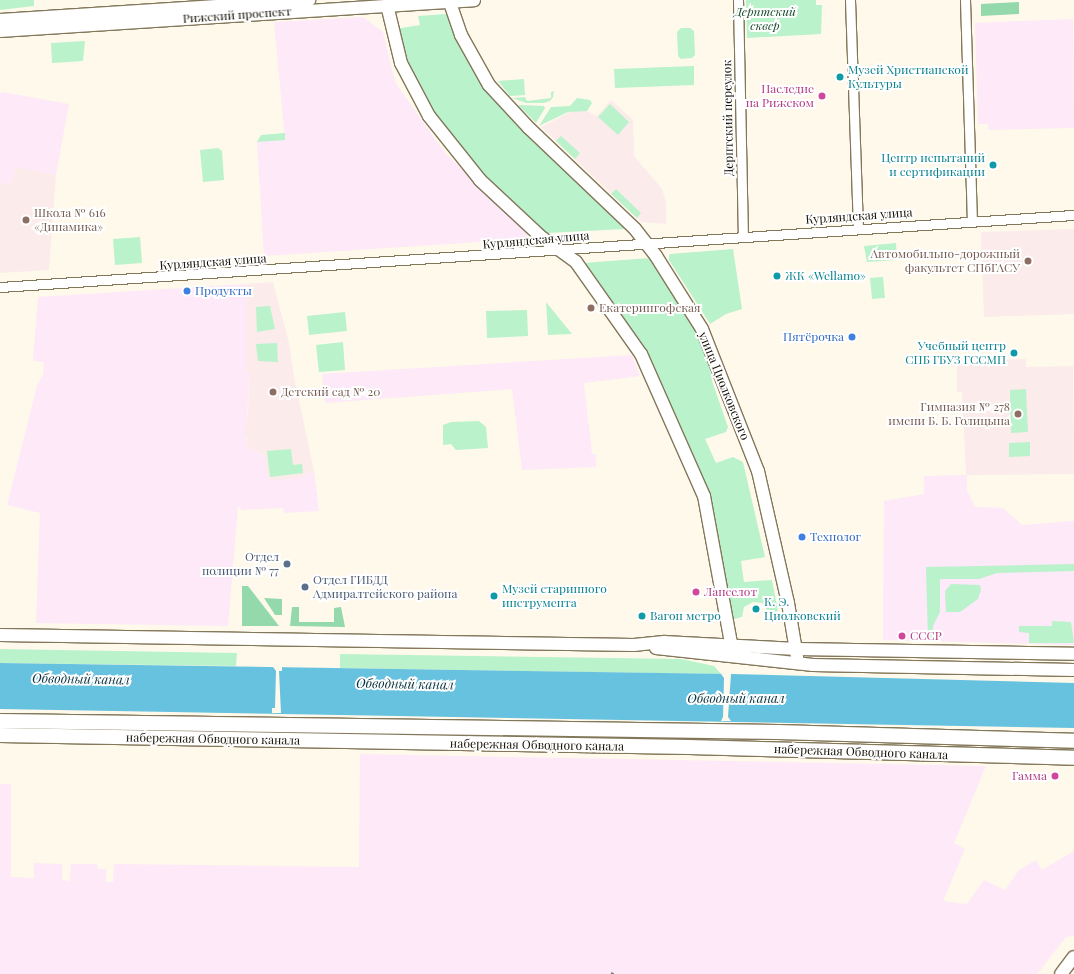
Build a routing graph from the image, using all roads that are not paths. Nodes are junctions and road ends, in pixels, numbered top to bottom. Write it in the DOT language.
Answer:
graph roads {
  1 [pos="309,0"];
  2 [pos="474,0"];
  3 [pos="738,0"];
  4 [pos="850,0"];
  5 [pos="965,0"];
  6 [pos="450,1"];
  7 [pos="387,3"];
  8 [pos="0,20"];
  9 [pos="0,31"];
  10 [pos="1074,214"];
  11 [pos="972,221"];
  12 [pos="858,228"];
  13 [pos="743,236"];
  14 [pos="646,243"];
  15 [pos="560,249"];
  16 [pos="0,287"];
  17 [pos="0,636"];
  18 [pos="731,643"];
  19 [pos="634,645"];
  20 [pos="797,649"];
  21 [pos="1074,654"];
  22 [pos="731,656"];
  23 [pos="798,664"];
  24 [pos="1074,670"];
  25 [pos="0,721"];
  26 [pos="0,735"];
  27 [pos="1074,741"];
  28 [pos="1074,758"];
  29 [pos="1074,957"];
  30 [pos="1061,974"];
  1 -- 8 [label="street, Рижский проспект"];
  2 -- 6 [label="street, Рижский проспект"];
  3 -- 13 [label="street, Дерптский переулок"];
  4 -- 12 [label="street"];
  5 -- 11 [label="street"];
  6 -- 7 [label="street, Рижский проспект"];
  6 -- 14 [label="street, улица Циолковского"];
  7 -- 9 [label="street, Рижский проспект"];
  7 -- 15 [label="street"];
  10 -- 11 [label="street, Курляндская улица"];
  11 -- 12 [label="street, Курляндская улица"];
  12 -- 13 [label="street, Курляндская улица"];
  13 -- 14 [label="street, Курляндская улица"];
  14 -- 15 [label="street, Курляндская улица"];
  14 -- 20 [label="street, улица Циолковского"];
  15 -- 16 [label="street, Курляндская улица"];
  15 -- 18 [label="street"];
  17 -- 19 [label="street"];
  18 -- 19 [label="street"];
  18 -- 20 [label="street"];
  18 -- 22 [label="street"];
  19 -- 22 [label="street"];
  20 -- 21 [label="street"];
  20 -- 23 [label="street, улица Циолковского"];
  22 -- 23 [label="street"];
  23 -- 24 [label="street"];
  25 -- 27 [label="main road, набережная Обводного канала"];
  26 -- 28 [label="main road, набережная Обводного канала"];
  29 -- 30 [label="street"];
}
